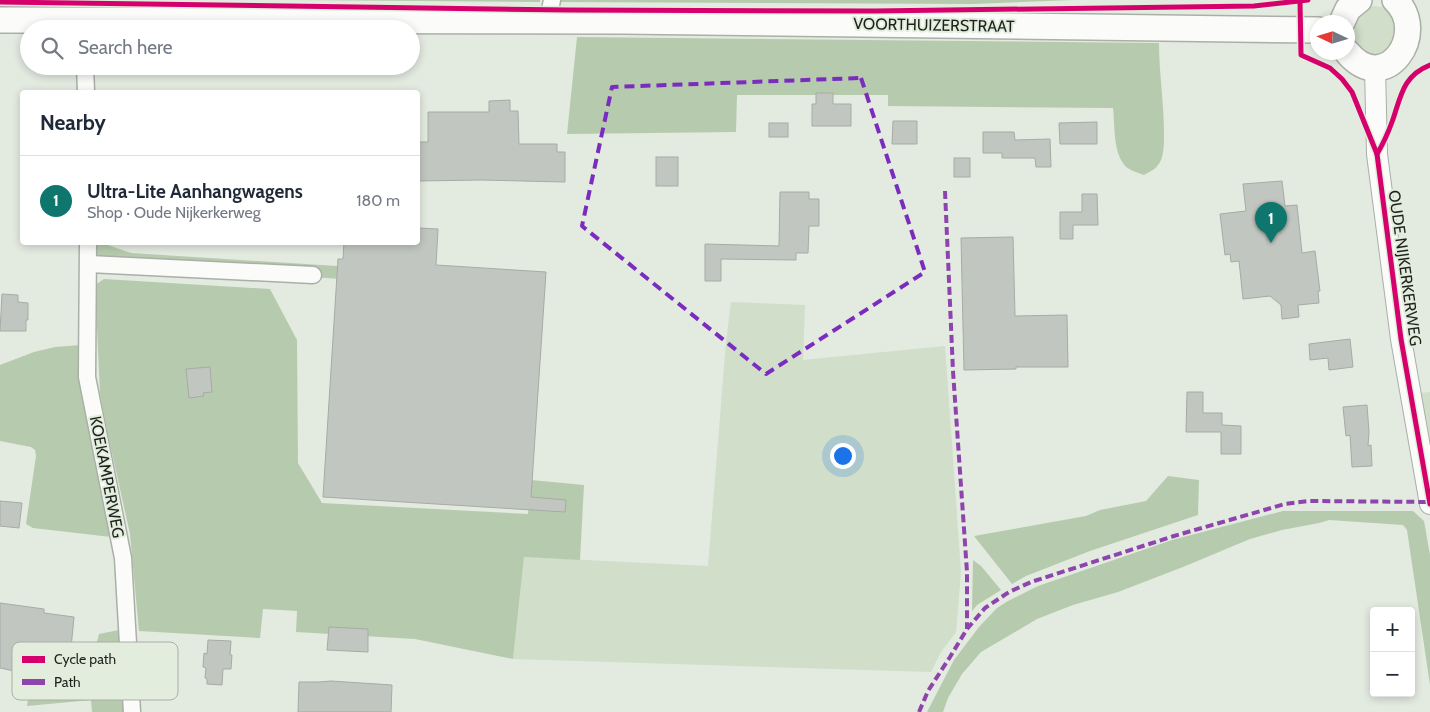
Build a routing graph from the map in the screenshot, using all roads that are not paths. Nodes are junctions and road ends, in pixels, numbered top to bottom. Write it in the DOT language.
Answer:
graph roads {
  1 [pos="1359,0"];
  2 [pos="1395,0"];
  3 [pos="551,10"];
  4 [pos="1345,15"];
  5 [pos="0,20"];
  6 [pos="240,20"];
  7 [pos="20,21"];
  8 [pos="1310,30"];
  9 [pos="1422,30"];
  10 [pos="1355,59"];
  11 [pos="1375,68"];
  12 [pos="85,75"];
  13 [pos="86,90"];
  14 [pos="88,245"];
  15 [pos="89,264"];
  16 [pos="313,275"];
  17 [pos="1430,504"];
  18 [pos="128,642"];
  1 -- 4 [label="main road"];
  2 -- 9 [label="main road"];
  3 -- 6 [label="main road, VOORTHUIZERSTRAAT"];
  3 -- 8 [label="main road, VOORTHUIZERSTRAAT"];
  5 -- 7 [label="main road, VOORTHUIZERSTRAAT"];
  9 -- 11 [label="main road"];
  10 -- 11 [label="main road"];
  11 -- 17 [label="street, OUDE NIJKERKERWEG"];
  12 -- 13 [label="street"];
  14 -- 15 [label="street, KOEKAMPERWEG"];
  15 -- 16 [label="street"];
  15 -- 18 [label="street, KOEKAMPERWEG"];
}
